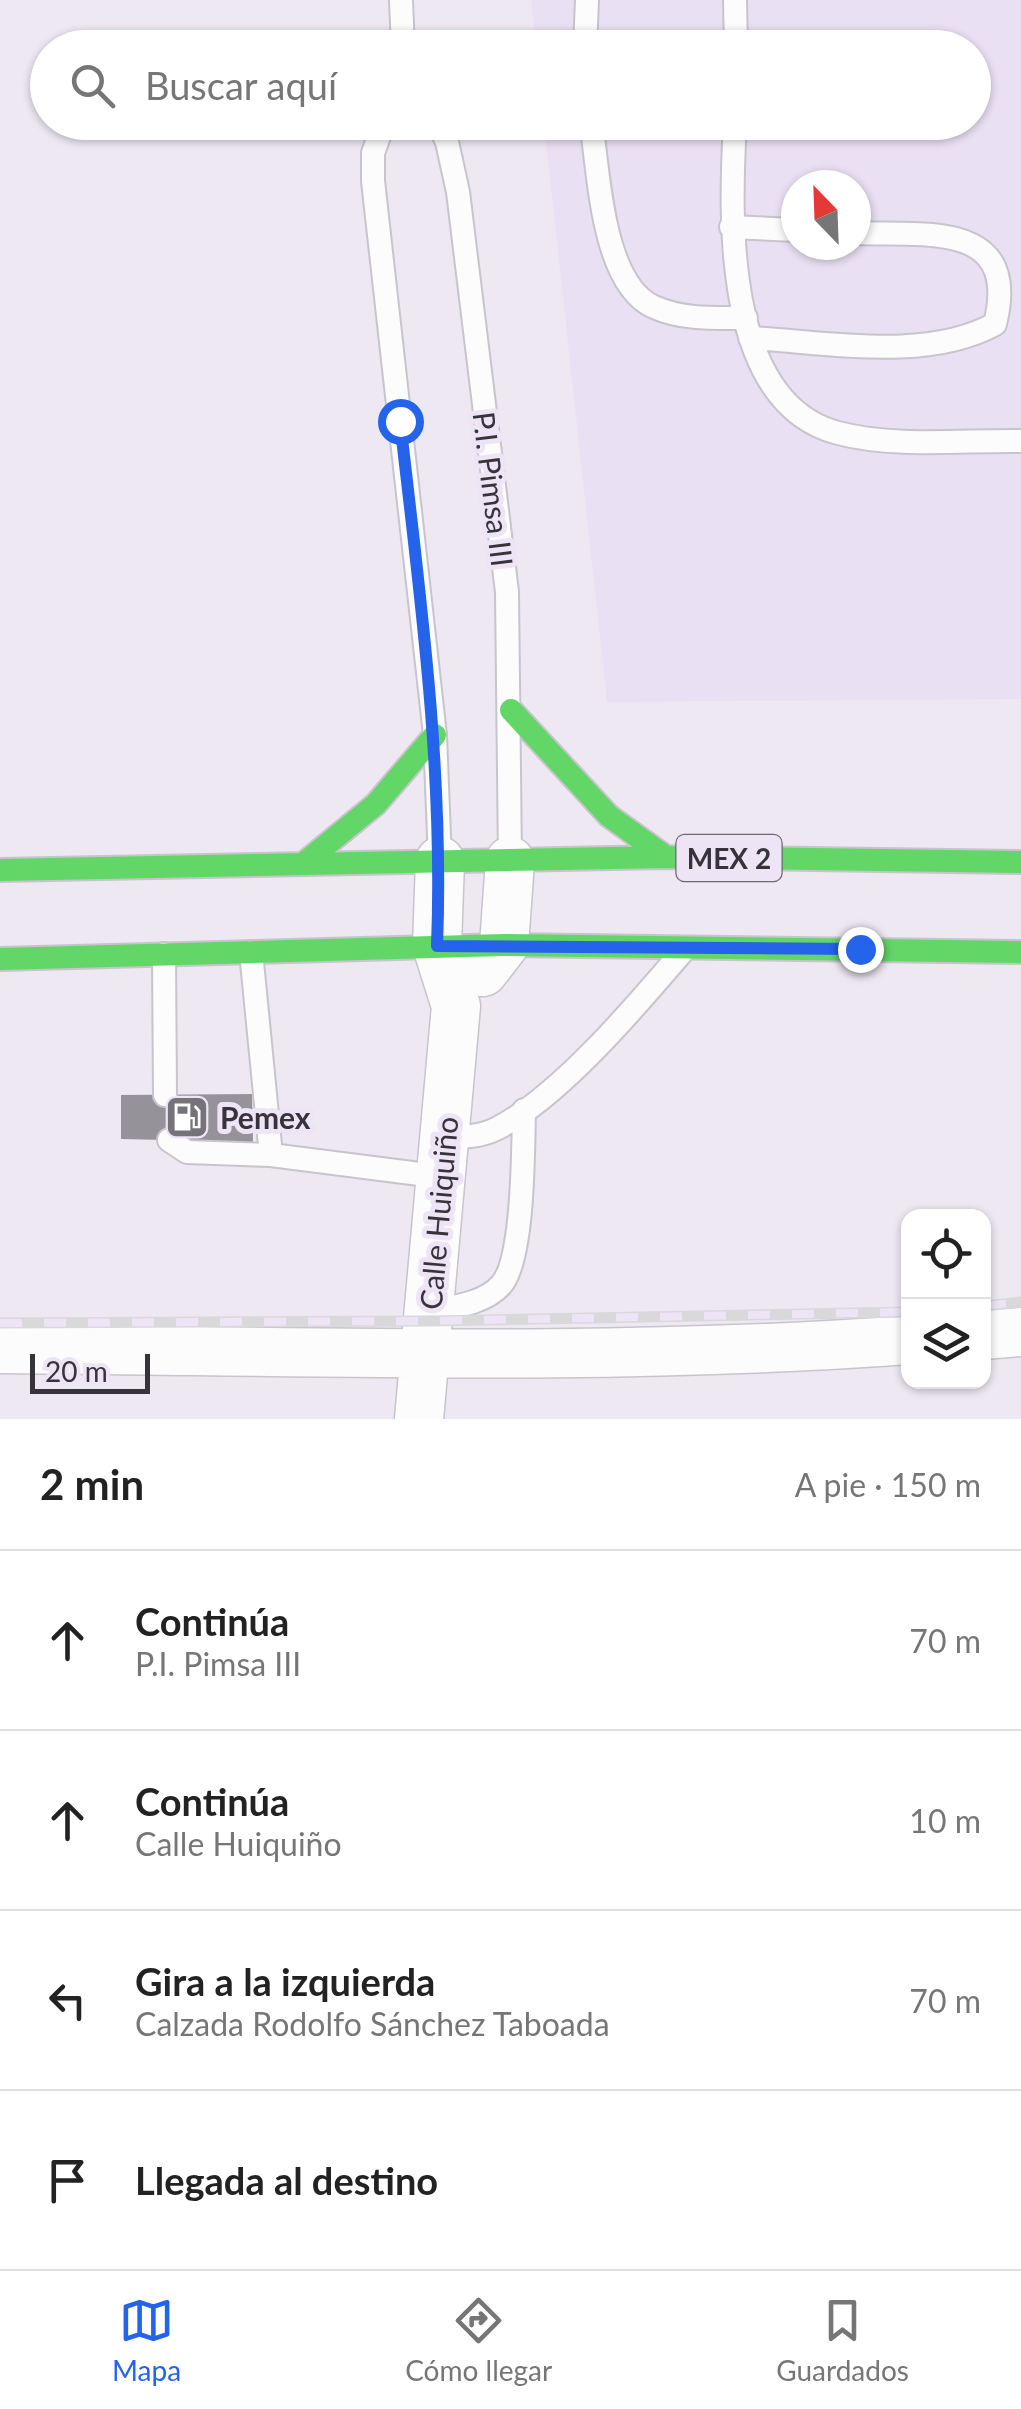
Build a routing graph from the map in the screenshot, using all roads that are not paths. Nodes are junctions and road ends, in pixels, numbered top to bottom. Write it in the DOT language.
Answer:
graph roads {
  1 [pos="401,0"];
  2 [pos="587,0"];
  3 [pos="735,0"];
  4 [pos="402,30"];
  5 [pos="586,30"];
  6 [pos="736,30"];
  7 [pos="378,140"];
  8 [pos="446,140"];
  9 [pos="594,140"];
  10 [pos="733,140"];
  11 [pos="731,227"];
  12 [pos="781,229"];
  13 [pos="871,234"];
  14 [pos="748,328"];
  15 [pos="1021,440"];
  16 [pos="511,710"];
  17 [pos="435,735"];
  18 [pos="666,857"];
  19 [pos="440,860"];
  20 [pos="510,861"];
  21 [pos="1021,862"];
  22 [pos="303,864"];
  23 [pos="0,870"];
  24 [pos="437,946"];
  25 [pos="504,946"];
  26 [pos="687,946"];
  27 [pos="250,952"];
  28 [pos="1021,952"];
  29 [pos="164,954"];
  30 [pos="0,959"];
  31 [pos="456,1006"];
  32 [pos="164,1095"];
  33 [pos="524,1110"];
  34 [pos="168,1140"];
  35 [pos="271,1154"];
  36 [pos="444,1157"];
  37 [pos="427,1332"];
  38 [pos="1021,1332"];
  39 [pos="991,1334"];
  40 [pos="901,1340"];
  41 [pos="0,1349"];
  42 [pos="419,1419"];
  1 -- 4 [label="lane"];
  2 -- 5 [label="lane"];
  3 -- 6 [label="lane"];
  7 -- 17 [label="lane"];
  8 -- 16 [label="lane, P.I. Pimsa III"];
  9 -- 14 [label="lane"];
  10 -- 11 [label="lane"];
  11 -- 12 [label="lane"];
  11 -- 14 [label="lane"];
  13 -- 14 [label="lane"];
  14 -- 15 [label="lane"];
  16 -- 18 [label="main road"];
  16 -- 20 [label="lane, P.I. Pimsa III"];
  17 -- 19 [label="lane"];
  17 -- 22 [label="main road"];
  18 -- 20 [label="main road, MEX 2"];
  18 -- 21 [label="main road, MEX 2"];
  19 -- 20 [label="main road, MEX 2"];
  19 -- 22 [label="main road, MEX 2"];
  19 -- 24 [label="street, Calle Huiquiño"];
  20 -- 25 [label="street"];
  22 -- 23 [label="main road, MEX 2"];
  24 -- 25 [label="main road"];
  24 -- 27 [label="main road"];
  24 -- 31 [label="street, Calle Huiquiño"];
  25 -- 26 [label="main road"];
  25 -- 31 [label="street"];
  26 -- 28 [label="main road"];
  26 -- 33 [label="lane"];
  27 -- 29 [label="main road"];
  27 -- 35 [label="lane"];
  29 -- 30 [label="main road"];
  29 -- 32 [label="lane"];
  31 -- 36 [label="street, Calle Huiquiño"];
  33 -- 36 [label="lane"];
  33 -- 37 [label="lane"];
  34 -- 35 [label="lane"];
  35 -- 36 [label="lane"];
  36 -- 37 [label="street, Calle Huiquiño"];
  37 -- 40 [label="street"];
  37 -- 41 [label="street"];
  37 -- 42 [label="street, Calle Huiquiño"];
  38 -- 39 [label="street"];
}
